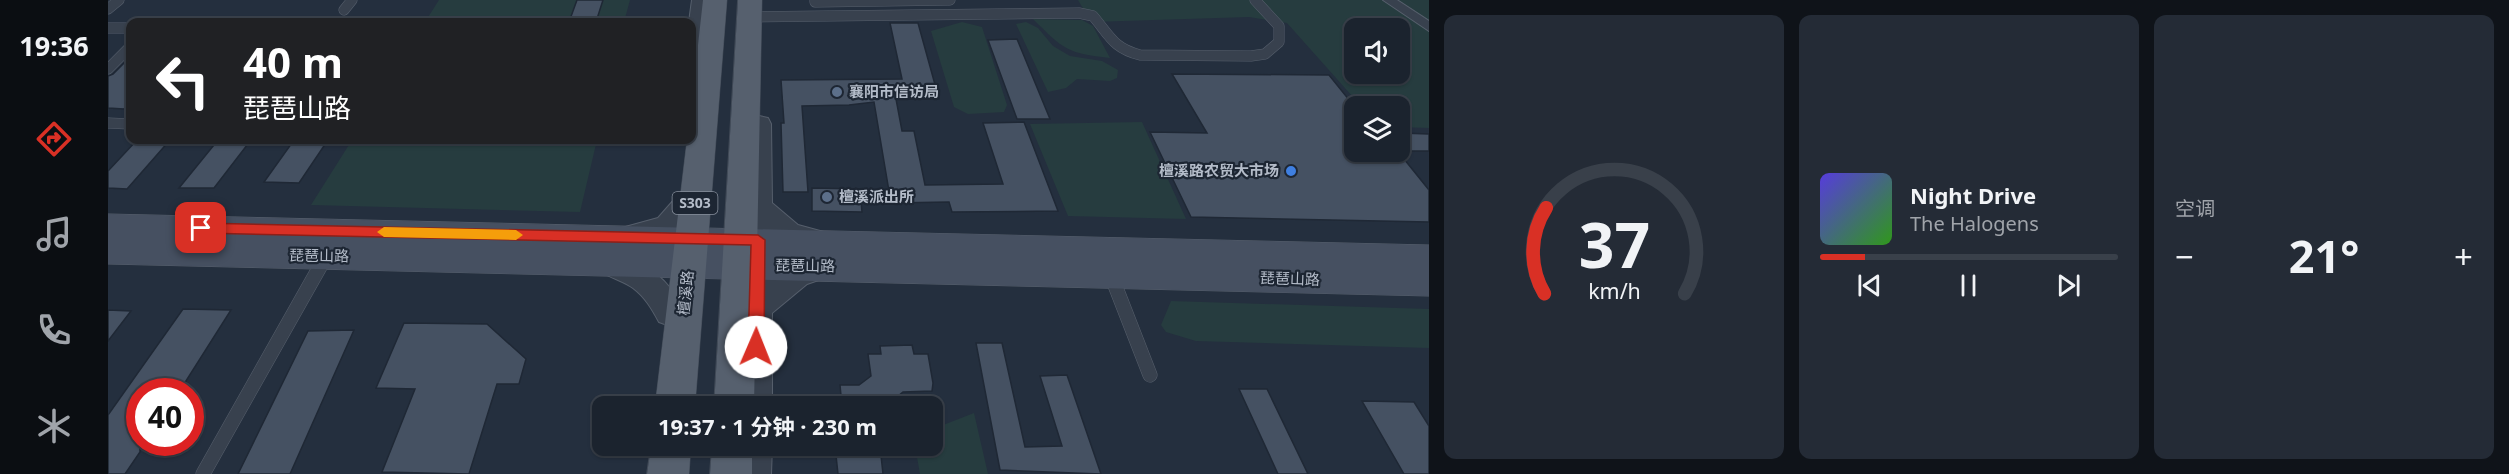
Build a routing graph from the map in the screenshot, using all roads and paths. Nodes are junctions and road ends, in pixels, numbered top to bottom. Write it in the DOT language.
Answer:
graph roads {
  1 [pos="119,0"];
  2 [pos="352,0"];
  3 [pos="702,0"];
  4 [pos="715,0"];
  5 [pos="815,0"];
  6 [pos="950,0"];
  7 [pos="1255,0"];
  8 [pos="1389,0"];
  9 [pos="755,8"];
  10 [pos="108,9"];
  11 [pos="344,10"];
  12 [pos="955,15"];
  13 [pos="1429,27"];
  14 [pos="108,28"];
  15 [pos="126,28"];
  16 [pos="700,34"];
  17 [pos="126,51"];
  18 [pos="108,69"];
  19 [pos="696,72"];
  20 [pos="696,86"];
  21 [pos="108,123"];
  22 [pos="126,124"];
  23 [pos="689,144"];
  24 [pos="692,144"];
  25 [pos="758,207"];
  26 [pos="108,226"];
  27 [pos="684,243"];
  28 [pos="614,250"];
  29 [pos="108,251"];
  30 [pos="749,253"];
  31 [pos="823,254"];
  32 [pos="326,256"];
  33 [pos="1429,258"];
  34 [pos="1111,274"];
  35 [pos="1429,282"];
  36 [pos="757,307"];
  37 [pos="670,314"];
  38 [pos="1150,375"];
  39 [pos="660,396"];
  40 [pos="676,396"];
  41 [pos="735,396"];
  42 [pos="755,396"];
  43 [pos="653,456"];
  44 [pos="670,456"];
  45 [pos="732,456"];
  46 [pos="754,456"];
  47 [pos="203,474"];
  48 [pos="651,474"];
  49 [pos="668,474"];
  50 [pos="731,474"];
  51 [pos="753,474"];
  1 -- 10 [label="lane"];
  2 -- 11 [label="lane"];
  3 -- 16 [label="street"];
  4 -- 16 [label="main road, 檀溪路 / S303"];
  5 -- 6 [label="lane"];
  6 -- 12 [label="lane"];
  7 -- 12 [label="lane"];
  8 -- 13 [label="street"];
  9 -- 12 [label="lane"];
  9 -- 25 [label="street"];
  9 -- 30 [label="main road"];
  14 -- 15 [label="lane"];
  16 -- 19 [label="street"];
  16 -- 20 [label="main road, 檀溪路 / S303"];
  17 -- 18 [label="lane"];
  21 -- 22 [label="lane"];
  23 -- 27 [label="street"];
  24 -- 27 [label="main road, 檀溪路 / S303"];
  25 -- 30 [label="street"];
  25 -- 31 [label="street"];
  26 -- 28 [label="main road, 琵琶山路"];
  27 -- 28 [label="main road, 琵琶山路"];
  27 -- 28 [label="street"];
  27 -- 30 [label="main road, 琵琶山路"];
  27 -- 37 [label="street"];
  27 -- 40 [label="main road, 檀溪路 / S303"];
  28 -- 32 [label="main road, 琵琶山路"];
  28 -- 37 [label="street"];
  29 -- 32 [label="main road, 琵琶山路"];
  30 -- 31 [label="main road, 琵琶山路"];
  30 -- 36 [label="street"];
  30 -- 41 [label="main road"];
  31 -- 33 [label="main road, 琵琶山路"];
  31 -- 34 [label="main road, 琵琶山路"];
  31 -- 36 [label="street"];
  32 -- 47 [label="lane"];
  34 -- 35 [label="main road, 琵琶山路"];
  34 -- 38 [label="lane"];
  36 -- 42 [label="street"];
  37 -- 39 [label="street"];
  43 -- 48 [label="street"];
  44 -- 49 [label="main road"];
  45 -- 50 [label="main road"];
  46 -- 51 [label="street"];
}
